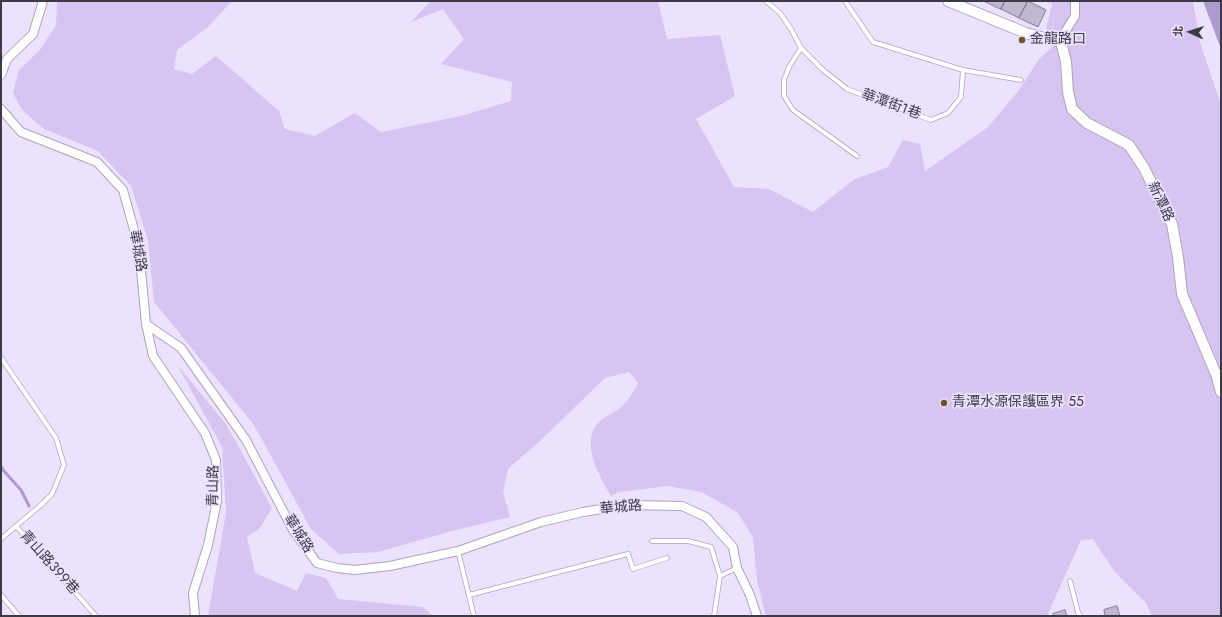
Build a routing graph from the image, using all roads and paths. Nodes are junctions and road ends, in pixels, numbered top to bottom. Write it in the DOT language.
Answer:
graph roads {
  1 [pos="43,1"];
  2 [pos="766,1"];
  3 [pos="845,1"];
  4 [pos="948,1"];
  5 [pos="1075,1"];
  6 [pos="1061,42"];
  7 [pos="801,48"];
  8 [pos="963,70"];
  9 [pos="1,76"];
  10 [pos="1021,80"];
  11 [pos="1,109"];
  12 [pos="857,156"];
  13 [pos="146,324"];
  14 [pos="1,358"];
  15 [pos="1221,392"];
  16 [pos="16,526"];
  17 [pos="1,539"];
  18 [pos="652,541"];
  19 [pos="458,551"];
  20 [pos="667,558"];
  21 [pos="737,568"];
  22 [pos="720,576"];
  23 [pos="1070,581"];
  24 [pos="1,595"];
  25 [pos="469,595"];
  26 [pos="19,616"];
  27 [pos="96,616"];
  28 [pos="195,616"];
  29 [pos="474,616"];
  30 [pos="714,616"];
  31 [pos="757,616"];
  32 [pos="1080,616"];
  1 -- 9 [label="street"];
  2 -- 7 [label="lane, 華潭街1巷"];
  3 -- 8 [label="lane"];
  4 -- 6 [label="street"];
  5 -- 6 [label="street"];
  6 -- 15 [label="street, 新潭路"];
  7 -- 8 [label="lane, 華潭街1巷"];
  7 -- 12 [label="lane"];
  8 -- 10 [label="lane"];
  11 -- 13 [label="street, 華城路"];
  13 -- 19 [label="street, 華城路"];
  13 -- 28 [label="street, 青山路"];
  14 -- 16 [label="lane"];
  16 -- 17 [label="lane, 青山路399巷"];
  16 -- 27 [label="lane, 青山路399巷"];
  18 -- 22 [label="lane"];
  19 -- 21 [label="street, 華城路"];
  19 -- 25 [label="lane"];
  20 -- 25 [label="lane"];
  21 -- 22 [label="lane"];
  21 -- 31 [label="street, 華城路"];
  22 -- 30 [label="lane"];
  23 -- 32 [label="lane"];
  24 -- 26 [label="lane"];
  25 -- 29 [label="lane"];
}
